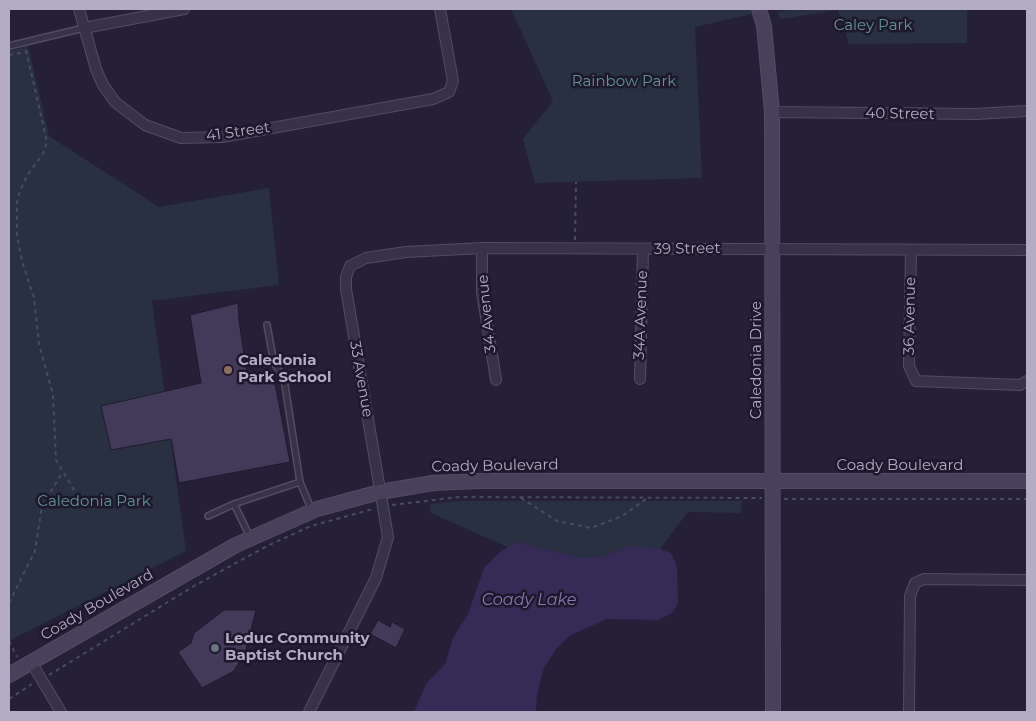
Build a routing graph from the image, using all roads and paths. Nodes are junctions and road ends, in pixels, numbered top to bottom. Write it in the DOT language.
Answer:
graph roads {
  1 [pos="79,9"];
  2 [pos="184,9"];
  3 [pos="440,9"];
  4 [pos="759,9"];
  5 [pos="84,28"];
  6 [pos="24,43"];
  7 [pos="9,46"];
  8 [pos="26,52"];
  9 [pos="9,56"];
  10 [pos="772,112"];
  11 [pos="1027,112"];
  12 [pos="576,182"];
  13 [pos="482,248"];
  14 [pos="774,248"];
  15 [pos="574,249"];
  16 [pos="643,250"];
  17 [pos="911,250"];
  18 [pos="1027,250"];
  19 [pos="350,266"];
  20 [pos="267,325"];
  21 [pos="640,379"];
  22 [pos="496,380"];
  23 [pos="1027,381"];
  24 [pos="62,473"];
  25 [pos="1027,481"];
  26 [pos="300,482"];
  27 [pos="773,482"];
  28 [pos="380,492"];
  29 [pos="521,498"];
  30 [pos="648,498"];
  31 [pos="773,499"];
  32 [pos="1027,499"];
  33 [pos="80,500"];
  34 [pos="234,504"];
  35 [pos="383,506"];
  36 [pos="312,511"];
  37 [pos="208,516"];
  38 [pos="250,538"];
  39 [pos="1027,580"];
  40 [pos="9,603"];
  41 [pos="9,642"];
  42 [pos="12,648"];
  43 [pos="31,662"];
  44 [pos="9,675"];
  45 [pos="42,680"];
  46 [pos="9,699"];
  47 [pos="61,712"];
  48 [pos="309,712"];
  49 [pos="773,712"];
  50 [pos="909,712"];
  1 -- 5 [label="street, 41 Street"];
  2 -- 5 [label="street"];
  3 -- 5 [label="street, 41 Street"];
  4 -- 10 [label="main road, Caledonia Drive"];
  5 -- 6 [label="lane"];
  6 -- 7 [label="lane"];
  6 -- 8 [label="path"];
  8 -- 9 [label="path"];
  8 -- 24 [label="path"];
  10 -- 11 [label="street, 40 Street"];
  10 -- 14 [label="main road, Caledonia Drive"];
  12 -- 15 [label="path"];
  13 -- 15 [label="street, 39 Street"];
  13 -- 19 [label="street, 39 Street"];
  13 -- 22 [label="street, 34 Avenue"];
  14 -- 16 [label="street, 39 Street"];
  14 -- 17 [label="street, 39 Street"];
  14 -- 27 [label="main road, Caledonia Drive"];
  15 -- 16 [label="street, 39 Street"];
  16 -- 21 [label="street, 34A Avenue"];
  17 -- 18 [label="street, 39 Street"];
  17 -- 23 [label="street, 36 Avenue"];
  19 -- 28 [label="street, 33 Avenue"];
  20 -- 26 [label="lane"];
  24 -- 33 [label="path"];
  24 -- 40 [label="path"];
  25 -- 27 [label="main road, Coady Boulevard"];
  26 -- 34 [label="lane"];
  26 -- 36 [label="lane"];
  27 -- 28 [label="main road, Coady Boulevard"];
  27 -- 31 [label="main road, Caledonia Drive"];
  28 -- 35 [label="street, 33 Avenue"];
  28 -- 36 [label="main road, Coady Boulevard"];
  29 -- 30 [label="path"];
  29 -- 30 [label="path"];
  29 -- 35 [label="path"];
  30 -- 31 [label="path"];
  31 -- 32 [label="path"];
  31 -- 49 [label="main road, Caledonia Drive"];
  34 -- 37 [label="lane"];
  34 -- 38 [label="lane"];
  35 -- 45 [label="path"];
  35 -- 48 [label="street, 33 Avenue"];
  36 -- 38 [label="main road, Coady Boulevard"];
  38 -- 43 [label="main road, Coady Boulevard"];
  39 -- 50 [label="street"];
  41 -- 42 [label="path"];
  43 -- 44 [label="main road, Coady Boulevard"];
  43 -- 45 [label="street"];
  45 -- 46 [label="path"];
  45 -- 47 [label="street"];
}
